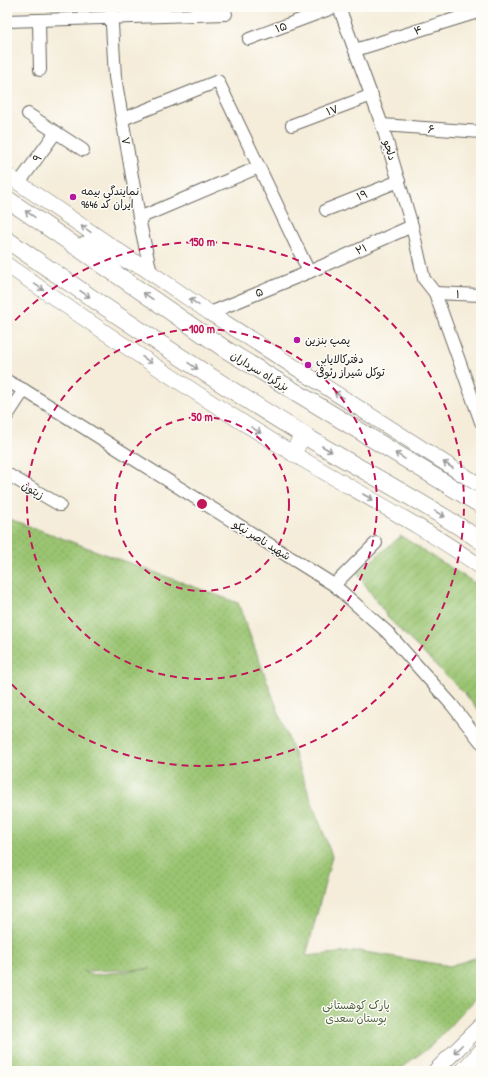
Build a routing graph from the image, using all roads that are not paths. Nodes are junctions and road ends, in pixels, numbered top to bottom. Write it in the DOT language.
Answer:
graph roads {
  1 [pos="335,7"];
  2 [pos="339,7"];
  3 [pos="481,11"];
  4 [pos="112,12"];
  5 [pos="226,14"];
  6 [pos="39,20"];
  7 [pos="7,21"];
  8 [pos="249,39"];
  9 [pos="355,50"];
  10 [pos="40,70"];
  11 [pos="372,95"];
  12 [pos="28,114"];
  13 [pos="122,119"];
  14 [pos="292,125"];
  15 [pos="382,126"];
  16 [pos="56,132"];
  17 [pos="481,132"];
  18 [pos="83,150"];
  19 [pos="259,167"];
  20 [pos="13,179"];
  21 [pos="399,181"];
  22 [pos="7,199"];
  23 [pos="326,210"];
  24 [pos="139,218"];
  25 [pos="412,226"];
  26 [pos="64,237"];
  27 [pos="7,240"];
  28 [pos="7,265"];
  29 [pos="145,269"];
  30 [pos="309,272"];
  31 [pos="435,293"];
  32 [pos="481,295"];
  33 [pos="210,313"];
  34 [pos="7,382"];
  35 [pos="24,390"];
  36 [pos="7,416"];
  37 [pos="481,422"];
  38 [pos="303,435"];
  39 [pos="292,453"];
  40 [pos="7,474"];
  41 [pos="481,486"];
  42 [pos="60,505"];
  43 [pos="481,505"];
  44 [pos="481,541"];
  45 [pos="376,543"];
  46 [pos="481,567"];
  47 [pos="334,585"];
  48 [pos="481,742"];
  49 [pos="481,1026"];
  50 [pos="481,1051"];
  51 [pos="441,1069"];
  52 [pos="462,1071"];
  1 -- 8 [label="street, ۱۵"];
  2 -- 9 [label="street, دلجو"];
  3 -- 9 [label="street, ۴"];
  4 -- 5 [label="street"];
  4 -- 6 [label="street"];
  4 -- 13 [label="street, ۷"];
  6 -- 7 [label="street"];
  6 -- 10 [label="street"];
  9 -- 11 [label="street, دلجو"];
  11 -- 14 [label="street, ۱۷"];
  11 -- 15 [label="street, دلجو"];
  12 -- 16 [label="street"];
  13 -- 19 [label="street"];
  13 -- 24 [label="street, ۷"];
  15 -- 17 [label="street, ۶"];
  15 -- 21 [label="street, دلجو"];
  16 -- 18 [label="street"];
  16 -- 20 [label="street, ۹"];
  19 -- 24 [label="street"];
  19 -- 30 [label="street"];
  29 -- 20 [label="main road, one-way"];
  21 -- 23 [label="street, ۱۹"];
  21 -- 25 [label="street, دلجو"];
  26 -- 22 [label="highway, بزرگراه سرداران, one-way"];
  24 -- 29 [label="street, ۷"];
  25 -- 30 [label="street, ۲۱"];
  25 -- 31 [label="street, دلجو"];
  26 -- 29 [label="highway"];
  43 -- 26 [label="highway, بزرگراه سرداران, one-way"];
  27 -- 38 [label="highway, one-way"];
  28 -- 39 [label="main road, one-way"];
  33 -- 29 [label="main road, one-way"];
  30 -- 33 [label="street, ۵"];
  31 -- 32 [label="street, ۱"];
  31 -- 37 [label="street, دلجو"];
  41 -- 33 [label="main road, one-way"];
  34 -- 35 [label="street, شهید ناصر نیکو"];
  35 -- 36 [label="street"];
  35 -- 47 [label="street, شهید ناصر نیکو"];
  38 -- 39 [label="highway"];
  38 -- 44 [label="highway, one-way"];
  39 -- 46 [label="main road, one-way"];
  40 -- 42 [label="street, زیتون"];
  45 -- 47 [label="street"];
  47 -- 48 [label="street, شهید ناصر نیکو"];
  49 -- 51 [label="main road, one-way"];
  50 -- 52 [label="main road"];
}
